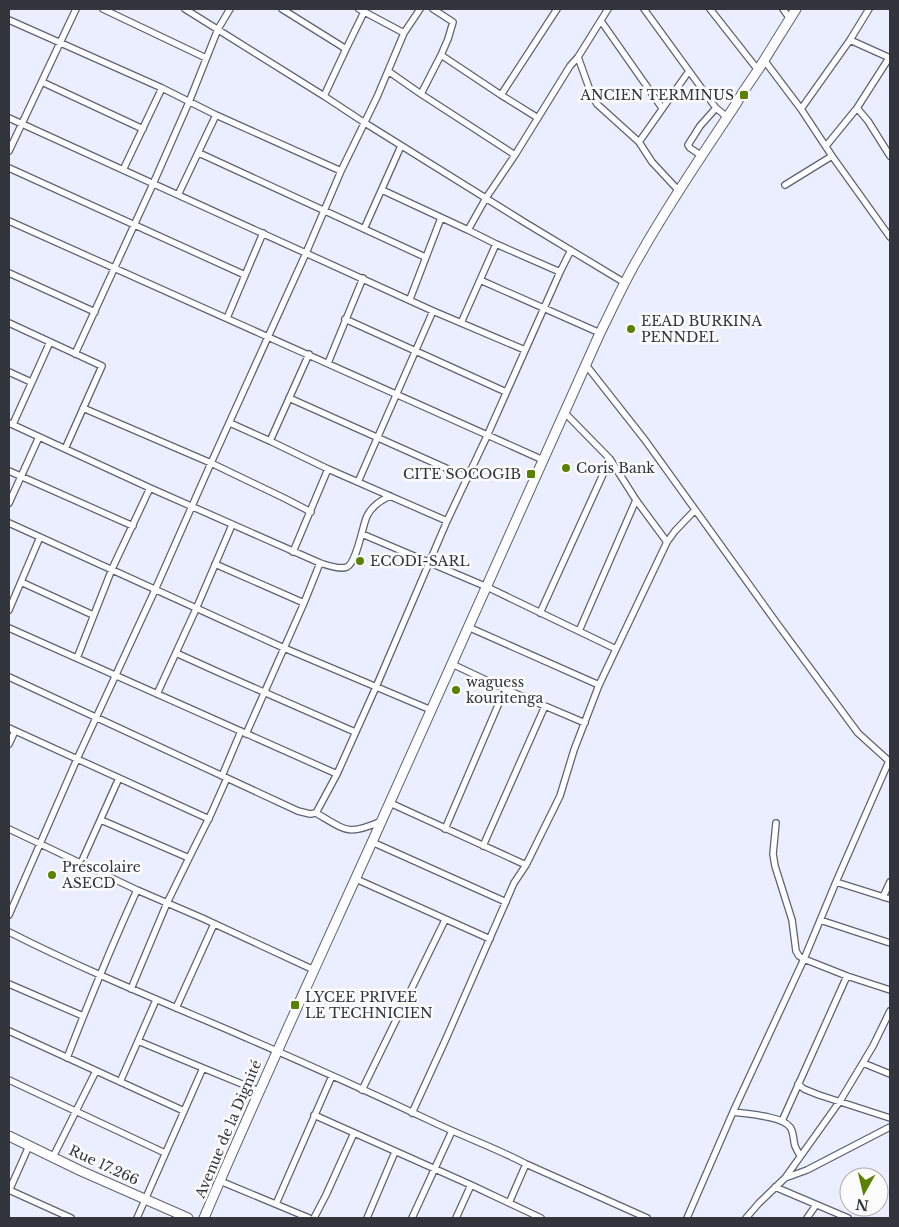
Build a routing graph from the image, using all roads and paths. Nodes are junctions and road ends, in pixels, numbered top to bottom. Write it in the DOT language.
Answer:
graph roads {
  1 [pos="76,9"];
  2 [pos="103,9"];
  3 [pos="185,9"];
  4 [pos="230,9"];
  5 [pos="282,9"];
  6 [pos="420,9"];
  7 [pos="433,9"];
  8 [pos="557,9"];
  9 [pos="608,9"];
  10 [pos="644,9"];
  11 [pos="710,9"];
  12 [pos="783,9"];
  13 [pos="796,9"];
  14 [pos="869,9"];
  15 [pos="361,10"];
  16 [pos="790,19"];
  17 [pos="9,20"];
  18 [pos="601,21"];
  19 [pos="218,29"];
  20 [pos="404,33"];
  21 [pos="850,40"];
  22 [pos="60,43"];
  23 [pos="346,49"];
  24 [pos="441,55"];
  25 [pos="578,57"];
  26 [pos="206,58"];
  27 [pos="890,58"];
  28 [pos="764,60"];
  29 [pos="758,70"];
  30 [pos="388,71"];
  31 [pos="689,71"];
  32 [pos="42,82"];
  33 [pos="162,88"];
  34 [pos="421,94"];
  35 [pos="501,95"];
  36 [pos="324,96"];
  37 [pos="189,102"];
  38 [pos="662,108"];
  39 [pos="716,108"];
  40 [pos="857,108"];
  41 [pos="801,109"];
  42 [pos="216,115"];
  43 [pos="727,117"];
  44 [pos="9,118"];
  45 [pos="538,118"];
  46 [pos="365,123"];
  47 [pos="21,124"];
  48 [pos="142,129"];
  49 [pos="639,142"];
  50 [pos="401,146"];
  51 [pos="826,146"];
  52 [pos="9,151"];
  53 [pos="198,153"];
  54 [pos="515,154"];
  55 [pos="890,155"];
  56 [pos="702,156"];
  57 [pos="832,156"];
  58 [pos="9,168"];
  59 [pos="123,170"];
  60 [pos="342,171"];
  61 [pos="153,184"];
  62 [pos="785,185"];
  63 [pos="382,190"];
  64 [pos="679,191"];
  65 [pos="178,195"];
  66 [pos="486,198"];
  67 [pos="325,211"];
  68 [pos="441,218"];
  69 [pos="9,221"];
  70 [pos="134,225"];
  71 [pos="364,229"];
  72 [pos="468,230"];
  73 [pos="263,233"];
  74 [pos="890,235"];
  75 [pos="496,244"];
  76 [pos="571,250"];
  77 [pos="306,253"];
  78 [pos="425,257"];
  79 [pos="114,268"];
  80 [pos="560,272"];
  81 [pos="9,273"];
  82 [pos="245,275"];
  83 [pos="363,278"];
  84 [pos="480,280"];
  85 [pos="625,283"];
  86 [pos="410,299"];
  87 [pos="543,308"];
  88 [pos="433,311"];
  89 [pos="95,312"];
  90 [pos="227,318"];
  91 [pos="345,319"];
  92 [pos="461,322"];
  93 [pos="9,323"];
  94 [pos="600,333"];
  95 [pos="269,337"];
  96 [pos="50,342"];
  97 [pos="525,350"];
  98 [pos="415,352"];
  99 [pos="75,354"];
  100 [pos="309,354"];
  101 [pos="328,363"];
  102 [pos="586,365"];
  103 [pos="9,372"];
  104 [pos="31,382"];
  105 [pos="506,392"];
  106 [pos="397,394"];
  107 [pos="289,398"];
  108 [pos="82,408"];
  109 [pos="564,413"];
  110 [pos="11,423"];
  111 [pos="230,423"];
  112 [pos="487,436"];
  113 [pos="39,437"];
  114 [pos="378,437"];
  115 [pos="270,441"];
  116 [pos="65,449"];
  117 [pos="610,459"];
  118 [pos="543,460"];
  119 [pos="211,463"];
  120 [pos="328,469"];
  121 [pos="9,470"];
  122 [pos="21,476"];
  123 [pos="468,478"];
  124 [pos="358,482"];
  125 [pos="150,488"];
  126 [pos="390,496"];
  127 [pos="636,500"];
  128 [pos="9,503"];
  129 [pos="192,506"];
  130 [pos="695,510"];
  131 [pos="311,512"];
  132 [pos="448,520"];
  133 [pos="9,523"];
  134 [pos="232,525"];
  135 [pos="133,526"];
  136 [pos="362,534"];
  137 [pos="40,537"];
  138 [pos="668,542"];
  139 [pos="293,552"];
  140 [pos="429,562"];
  141 [pos="320,563"];
  142 [pos="215,564"];
  143 [pos="112,570"];
  144 [pos="21,582"];
  145 [pos="486,587"];
  146 [pos="155,590"];
  147 [pos="304,604"];
  148 [pos="196,609"];
  149 [pos="9,610"];
  150 [pos="540,613"];
  151 [pos="93,615"];
  152 [pos="468,627"];
  153 [pos="9,628"];
  154 [pos="579,631"];
  155 [pos="284,648"];
  156 [pos="616,649"];
  157 [pos="176,652"];
  158 [pos="76,658"];
  159 [pos="452,664"];
  160 [pos="116,676"];
  161 [pos="9,677"];
  162 [pos="599,684"];
  163 [pos="376,686"];
  164 [pos="505,689"];
  165 [pos="264,692"];
  166 [pos="157,694"];
  167 [pos="545,706"];
  168 [pos="431,710"];
  169 [pos="96,717"];
  170 [pos="585,723"];
  171 [pos="12,730"];
  172 [pos="355,732"];
  173 [pos="243,733"];
  174 [pos="9,744"];
  175 [pos="77,759"];
  176 [pos="890,762"];
  177 [pos="336,774"];
  178 [pos="225,777"];
  179 [pos="119,778"];
  180 [pos="390,803"];
  181 [pos="316,813"];
  182 [pos="209,819"];
  183 [pos="101,820"];
  184 [pos="382,821"];
  185 [pos="776,823"];
  186 [pos="9,829"];
  187 [pos="445,829"];
  188 [pos="372,842"];
  189 [pos="41,844"];
  190 [pos="483,846"];
  191 [pos="189,858"];
  192 [pos="81,863"];
  193 [pos="526,865"];
  194 [pos="356,879"];
  195 [pos="836,882"];
  196 [pos="890,882"];
  197 [pos="137,890"];
  198 [pos="883,897"];
  199 [pos="890,899"];
  200 [pos="506,902"];
  201 [pos="167,903"];
  202 [pos="9,915"];
  203 [pos="445,920"];
  204 [pos="820,920"];
  205 [pos="214,924"];
  206 [pos="9,932"];
  207 [pos="490,939"];
  208 [pos="890,943"];
  209 [pos="804,960"];
  210 [pos="314,970"];
  211 [pos="100,976"];
  212 [pos="847,976"];
  213 [pos="9,984"];
  214 [pos="131,989"];
  215 [pos="890,990"];
  216 [pos="156,1000"];
  217 [pos="176,1008"];
  218 [pos="890,1011"];
  219 [pos="83,1016"];
  220 [pos="882,1029"];
  221 [pos="9,1031"];
  222 [pos="890,1032"];
  223 [pos="138,1042"];
  224 [pos="277,1051"];
  225 [pos="67,1058"];
  226 [pos="863,1063"];
  227 [pos="203,1068"];
  228 [pos="96,1071"];
  229 [pos="890,1074"];
  230 [pos="332,1076"];
  231 [pos="9,1080"];
  232 [pos="120,1082"];
  233 [pos="798,1084"];
  234 [pos="362,1090"];
  235 [pos="259,1091"];
  236 [pos="840,1102"];
  237 [pos="184,1111"];
  238 [pos="77,1112"];
  239 [pos="733,1112"];
  240 [pos="412,1113"];
  241 [pos="314,1115"];
  242 [pos="890,1118"];
  243 [pos="782,1121"];
  244 [pos="890,1127"];
  245 [pos="452,1131"];
  246 [pos="354,1133"];
  247 [pos="9,1136"];
  248 [pos="28,1146"];
  249 [pos="395,1152"];
  250 [pos="165,1153"];
  251 [pos="800,1156"];
  252 [pos="53,1157"];
  253 [pos="526,1164"];
  254 [pos="434,1170"];
  255 [pos="785,1178"];
  256 [pos="220,1181"];
  257 [pos="471,1185"];
  258 [pos="775,1187"];
  259 [pos="9,1190"];
  260 [pos="146,1199"];
  261 [pos="509,1203"];
  262 [pos="276,1204"];
  263 [pos="816,1205"];
  264 [pos="642,1217"];
  265 [pos="71,1218"];
  266 [pos="137,1218"];
  267 [pos="188,1218"];
  268 [pos="204,1218"];
  269 [pos="309,1218"];
  270 [pos="314,1218"];
  271 [pos="367,1218"];
  272 [pos="412,1218"];
  273 [pos="456,1218"];
  274 [pos="541,1218"];
  275 [pos="686,1218"];
  276 [pos="746,1218"];
  277 [pos="807,1218"];
  278 [pos="848,1218"];
  1 -- 22 [label="street"];
  2 -- 26 [label="street"];
  3 -- 19 [label="street"];
  4 -- 19 [label="street"];
  5 -- 23 [label="street"];
  6 -- 20 [label="street"];
  7 -- 24 [label="street"];
  8 -- 35 [label="street"];
  9 -- 18 [label="street"];
  10 -- 31 [label="street"];
  11 -- 29 [label="street"];
  12 -- 16 [label="street"];
  13 -- 16 [label="street, Avenue de la Dignité"];
  14 -- 21 [label="street"];
  15 -- 20 [label="street"];
  15 -- 23 [label="street"];
  16 -- 28 [label="street, Avenue de la Dignité"];
  17 -- 22 [label="street"];
  18 -- 25 [label="street"];
  18 -- 38 [label="street"];
  19 -- 26 [label="street"];
  19 -- 36 [label="street"];
  20 -- 30 [label="street"];
  21 -- 27 [label="street"];
  21 -- 41 [label="street"];
  22 -- 32 [label="street"];
  22 -- 33 [label="street"];
  23 -- 36 [label="street"];
  24 -- 34 [label="street"];
  24 -- 35 [label="street"];
  25 -- 45 [label="street"];
  25 -- 49 [label="street"];
  26 -- 37 [label="street"];
  27 -- 40 [label="street"];
  28 -- 29 [label="street, Avenue de la Dignité"];
  28 -- 41 [label="street"];
  29 -- 43 [label="street, Avenue de la Dignité"];
  30 -- 34 [label="street"];
  30 -- 46 [label="street"];
  31 -- 38 [label="street"];
  31 -- 39 [label="street"];
  32 -- 47 [label="street"];
  32 -- 48 [label="street"];
  33 -- 37 [label="street"];
  33 -- 48 [label="street"];
  34 -- 54 [label="street"];
  35 -- 45 [label="street"];
  36 -- 46 [label="street"];
  37 -- 42 [label="street"];
  37 -- 61 [label="street"];
  38 -- 49 [label="street"];
  39 -- 43 [label="street"];
  39 -- 56 [label="street"];
  40 -- 51 [label="street"];
  40 -- 55 [label="street"];
  41 -- 51 [label="street"];
  42 -- 53 [label="street"];
  42 -- 60 [label="street"];
  43 -- 56 [label="street, Avenue de la Dignité"];
  44 -- 47 [label="street"];
  45 -- 54 [label="street"];
  46 -- 50 [label="street"];
  46 -- 60 [label="street"];
  47 -- 52 [label="street"];
  47 -- 59 [label="street"];
  48 -- 59 [label="street"];
  49 -- 64 [label="street"];
  50 -- 63 [label="street"];
  50 -- 66 [label="street"];
  51 -- 57 [label="street"];
  53 -- 65 [label="street"];
  53 -- 67 [label="street"];
  54 -- 66 [label="street"];
  56 -- 64 [label="street, Avenue de la Dignité"];
  57 -- 62 [label="street"];
  57 -- 74 [label="street"];
  58 -- 70 [label="street"];
  59 -- 61 [label="street"];
  60 -- 67 [label="street"];
  61 -- 65 [label="street"];
  61 -- 70 [label="street"];
  63 -- 68 [label="street"];
  63 -- 71 [label="street"];
  64 -- 85 [label="street, Avenue de la Dignité"];
  65 -- 73 [label="street"];
  66 -- 72 [label="street"];
  66 -- 76 [label="street"];
  67 -- 71 [label="street"];
  67 -- 77 [label="street"];
  68 -- 72 [label="street"];
  68 -- 78 [label="street"];
  69 -- 79 [label="street"];
  70 -- 79 [label="street"];
  70 -- 82 [label="street"];
  71 -- 78 [label="street"];
  72 -- 75 [label="street"];
  73 -- 77 [label="street"];
  73 -- 82 [label="street"];
  75 -- 80 [label="street"];
  75 -- 84 [label="street"];
  76 -- 80 [label="street"];
  76 -- 85 [label="street"];
  77 -- 83 [label="street"];
  77 -- 95 [label="street"];
  78 -- 86 [label="street"];
  79 -- 89 [label="street"];
  79 -- 90 [label="street"];
  80 -- 87 [label="street"];
  81 -- 89 [label="street"];
  82 -- 90 [label="street"];
  83 -- 86 [label="street"];
  83 -- 91 [label="street"];
  84 -- 87 [label="street"];
  84 -- 92 [label="street"];
  85 -- 94 [label="street, Avenue de la Dignité"];
  86 -- 88 [label="street"];
  87 -- 94 [label="street"];
  87 -- 97 [label="street"];
  88 -- 92 [label="street"];
  88 -- 98 [label="street"];
  89 -- 99 [label="street"];
  90 -- 95 [label="street"];
  91 -- 98 [label="street"];
  91 -- 101 [label="street"];
  92 -- 97 [label="street"];
  93 -- 96 [label="street"];
  94 -- 102 [label="street, Avenue de la Dignité"];
  95 -- 100 [label="street"];
  95 -- 111 [label="street"];
  96 -- 99 [label="street"];
  96 -- 104 [label="street"];
  97 -- 105 [label="street"];
  98 -- 105 [label="street"];
  98 -- 106 [label="street"];
  99 -- 108 [label="street"];
  100 -- 101 [label="street"];
  100 -- 107 [label="street"];
  101 -- 106 [label="street"];
  102 -- 109 [label="street, Avenue de la Dignité"];
  102 -- 130 [label="street"];
  103 -- 104 [label="street"];
  104 -- 110 [label="street"];
  105 -- 112 [label="street"];
  106 -- 112 [label="street"];
  106 -- 114 [label="street"];
  107 -- 114 [label="street"];
  107 -- 115 [label="street"];
  108 -- 116 [label="street"];
  108 -- 119 [label="street"];
  109 -- 117 [label="street"];
  109 -- 118 [label="street, Avenue de la Dignité"];
  110 -- 113 [label="street"];
  111 -- 115 [label="street"];
  111 -- 119 [label="street"];
  112 -- 118 [label="street"];
  112 -- 123 [label="street"];
  113 -- 116 [label="street"];
  113 -- 122 [label="street"];
  114 -- 123 [label="street"];
  114 -- 124 [label="street"];
  115 -- 120 [label="street"];
  116 -- 125 [label="street"];
  117 -- 127 [label="street"];
  117 -- 150 [label="street"];
  118 -- 145 [label="street, Avenue de la Dignité"];
  119 -- 129 [label="street"];
  119 -- 131 [label="street"];
  120 -- 124 [label="street"];
  120 -- 131 [label="street"];
  121 -- 122 [label="street"];
  122 -- 128 [label="street"];
  122 -- 135 [label="street"];
  123 -- 132 [label="street"];
  124 -- 126 [label="street"];
  125 -- 129 [label="street"];
  125 -- 135 [label="street"];
  126 -- 132 [label="street"];
  126 -- 136 [label="street"];
  127 -- 138 [label="street"];
  127 -- 154 [label="street"];
  129 -- 134 [label="street"];
  129 -- 146 [label="street"];
  130 -- 138 [label="street"];
  130 -- 176 [label="street"];
  131 -- 139 [label="street"];
  132 -- 140 [label="street"];
  133 -- 137 [label="street"];
  134 -- 139 [label="street"];
  134 -- 142 [label="street"];
  135 -- 143 [label="street"];
  136 -- 140 [label="street"];
  136 -- 141 [label="street"];
  137 -- 143 [label="street"];
  137 -- 144 [label="street"];
  138 -- 156 [label="street"];
  139 -- 141 [label="street"];
  140 -- 145 [label="street"];
  140 -- 163 [label="street"];
  141 -- 147 [label="street"];
  142 -- 147 [label="street"];
  142 -- 148 [label="street"];
  143 -- 146 [label="street"];
  143 -- 151 [label="street"];
  144 -- 149 [label="street"];
  144 -- 151 [label="street"];
  145 -- 150 [label="street"];
  145 -- 152 [label="street, Avenue de la Dignité"];
  146 -- 148 [label="street"];
  146 -- 160 [label="street"];
  147 -- 155 [label="street"];
  148 -- 155 [label="street"];
  148 -- 157 [label="street"];
  150 -- 154 [label="street"];
  151 -- 158 [label="street"];
  152 -- 159 [label="street, Avenue de la Dignité"];
  152 -- 162 [label="street"];
  153 -- 158 [label="street"];
  154 -- 156 [label="street"];
  155 -- 163 [label="street"];
  155 -- 165 [label="street"];
  156 -- 162 [label="street"];
  157 -- 165 [label="street"];
  157 -- 166 [label="street"];
  158 -- 160 [label="street"];
  159 -- 164 [label="street"];
  159 -- 168 [label="street, Avenue de la Dignité"];
  160 -- 166 [label="street"];
  160 -- 169 [label="street"];
  161 -- 169 [label="street"];
  162 -- 170 [label="street"];
  163 -- 168 [label="street"];
  163 -- 172 [label="street"];
  164 -- 167 [label="street"];
  164 -- 187 [label="street"];
  165 -- 172 [label="street"];
  165 -- 173 [label="street"];
  166 -- 173 [label="street"];
  167 -- 170 [label="street"];
  167 -- 190 [label="street"];
  168 -- 180 [label="street, Avenue de la Dignité"];
  169 -- 175 [label="street"];
  169 -- 178 [label="street"];
  170 -- 193 [label="street"];
  171 -- 174 [label="street"];
  171 -- 175 [label="street"];
  172 -- 177 [label="street"];
  173 -- 177 [label="street"];
  173 -- 178 [label="street"];
  175 -- 179 [label="street"];
  175 -- 189 [label="street"];
  176 -- 195 [label="street"];
  177 -- 181 [label="street"];
  178 -- 181 [label="street"];
  178 -- 182 [label="street"];
  179 -- 182 [label="street"];
  179 -- 183 [label="street"];
  180 -- 184 [label="street, Avenue de la Dignité"];
  180 -- 187 [label="street"];
  181 -- 184 [label="street"];
  182 -- 191 [label="street"];
  183 -- 191 [label="street"];
  183 -- 192 [label="street"];
  184 -- 188 [label="street, Avenue de la Dignité"];
  185 -- 209 [label="street"];
  186 -- 189 [label="street"];
  187 -- 190 [label="street"];
  188 -- 194 [label="street, Avenue de la Dignité"];
  188 -- 200 [label="street"];
  189 -- 192 [label="street"];
  189 -- 202 [label="street"];
  190 -- 193 [label="street"];
  191 -- 201 [label="street"];
  192 -- 197 [label="street"];
  193 -- 200 [label="street"];
  194 -- 203 [label="street"];
  194 -- 210 [label="street, Avenue de la Dignité"];
  195 -- 198 [label="street"];
  195 -- 204 [label="street"];
  196 -- 198 [label="street"];
  197 -- 201 [label="street"];
  197 -- 211 [label="street"];
  198 -- 199 [label="street"];
  200 -- 207 [label="street"];
  201 -- 205 [label="street"];
  201 -- 214 [label="street"];
  203 -- 207 [label="street"];
  203 -- 234 [label="street"];
  204 -- 208 [label="street"];
  204 -- 209 [label="street"];
  205 -- 210 [label="street"];
  205 -- 217 [label="street"];
  206 -- 211 [label="street"];
  207 -- 240 [label="street"];
  209 -- 212 [label="street"];
  209 -- 239 [label="street"];
  210 -- 224 [label="street, Avenue de la Dignité"];
  211 -- 214 [label="street"];
  211 -- 219 [label="street"];
  212 -- 215 [label="street"];
  212 -- 233 [label="street"];
  213 -- 219 [label="street"];
  214 -- 216 [label="street"];
  216 -- 217 [label="street"];
  216 -- 223 [label="street"];
  217 -- 224 [label="street"];
  218 -- 220 [label="street"];
  219 -- 225 [label="street"];
  220 -- 222 [label="street"];
  220 -- 226 [label="street"];
  221 -- 225 [label="street"];
  223 -- 227 [label="street"];
  223 -- 232 [label="street"];
  224 -- 230 [label="street"];
  224 -- 235 [label="street, Avenue de la Dignité"];
  225 -- 228 [label="street"];
  226 -- 229 [label="street"];
  226 -- 236 [label="street"];
  227 -- 235 [label="street"];
  227 -- 237 [label="street"];
  228 -- 232 [label="street"];
  228 -- 238 [label="street"];
  230 -- 234 [label="street"];
  230 -- 241 [label="street"];
  231 -- 238 [label="street"];
  232 -- 237 [label="street"];
  233 -- 236 [label="street"];
  233 -- 243 [label="street"];
  234 -- 240 [label="street"];
  235 -- 256 [label="street, Avenue de la Dignité"];
  236 -- 242 [label="street"];
  236 -- 251 [label="street"];
  237 -- 250 [label="street"];
  238 -- 250 [label="street"];
  238 -- 252 [label="street"];
  239 -- 243 [label="street"];
  239 -- 275 [label="street"];
  240 -- 245 [label="street"];
  241 -- 246 [label="street"];
  241 -- 262 [label="street"];
  243 -- 251 [label="street"];
  244 -- 255 [label="street"];
  245 -- 253 [label="street"];
  245 -- 254 [label="street"];
  246 -- 249 [label="street"];
  246 -- 270 [label="street"];
  247 -- 248 [label="street, Rue 17.266"];
  248 -- 252 [label="street, Rue 17.266"];
  248 -- 259 [label="street"];
  249 -- 254 [label="street"];
  249 -- 271 [label="street"];
  250 -- 260 [label="street"];
  251 -- 255 [label="street"];
  252 -- 260 [label="street, Rue 17.266"];
  253 -- 261 [label="street"];
  253 -- 264 [label="street"];
  254 -- 257 [label="street"];
  254 -- 272 [label="street"];
  255 -- 258 [label="street"];
  256 -- 262 [label="street"];
  256 -- 268 [label="street, Avenue de la Dignité"];
  257 -- 261 [label="street"];
  257 -- 273 [label="street"];
  258 -- 263 [label="street"];
  258 -- 276 [label="street"];
  259 -- 265 [label="street"];
  260 -- 266 [label="street"];
  260 -- 267 [label="street, Rue 17.266"];
  261 -- 274 [label="street"];
  262 -- 269 [label="street"];
  263 -- 277 [label="street"];
  263 -- 278 [label="street"];
}
